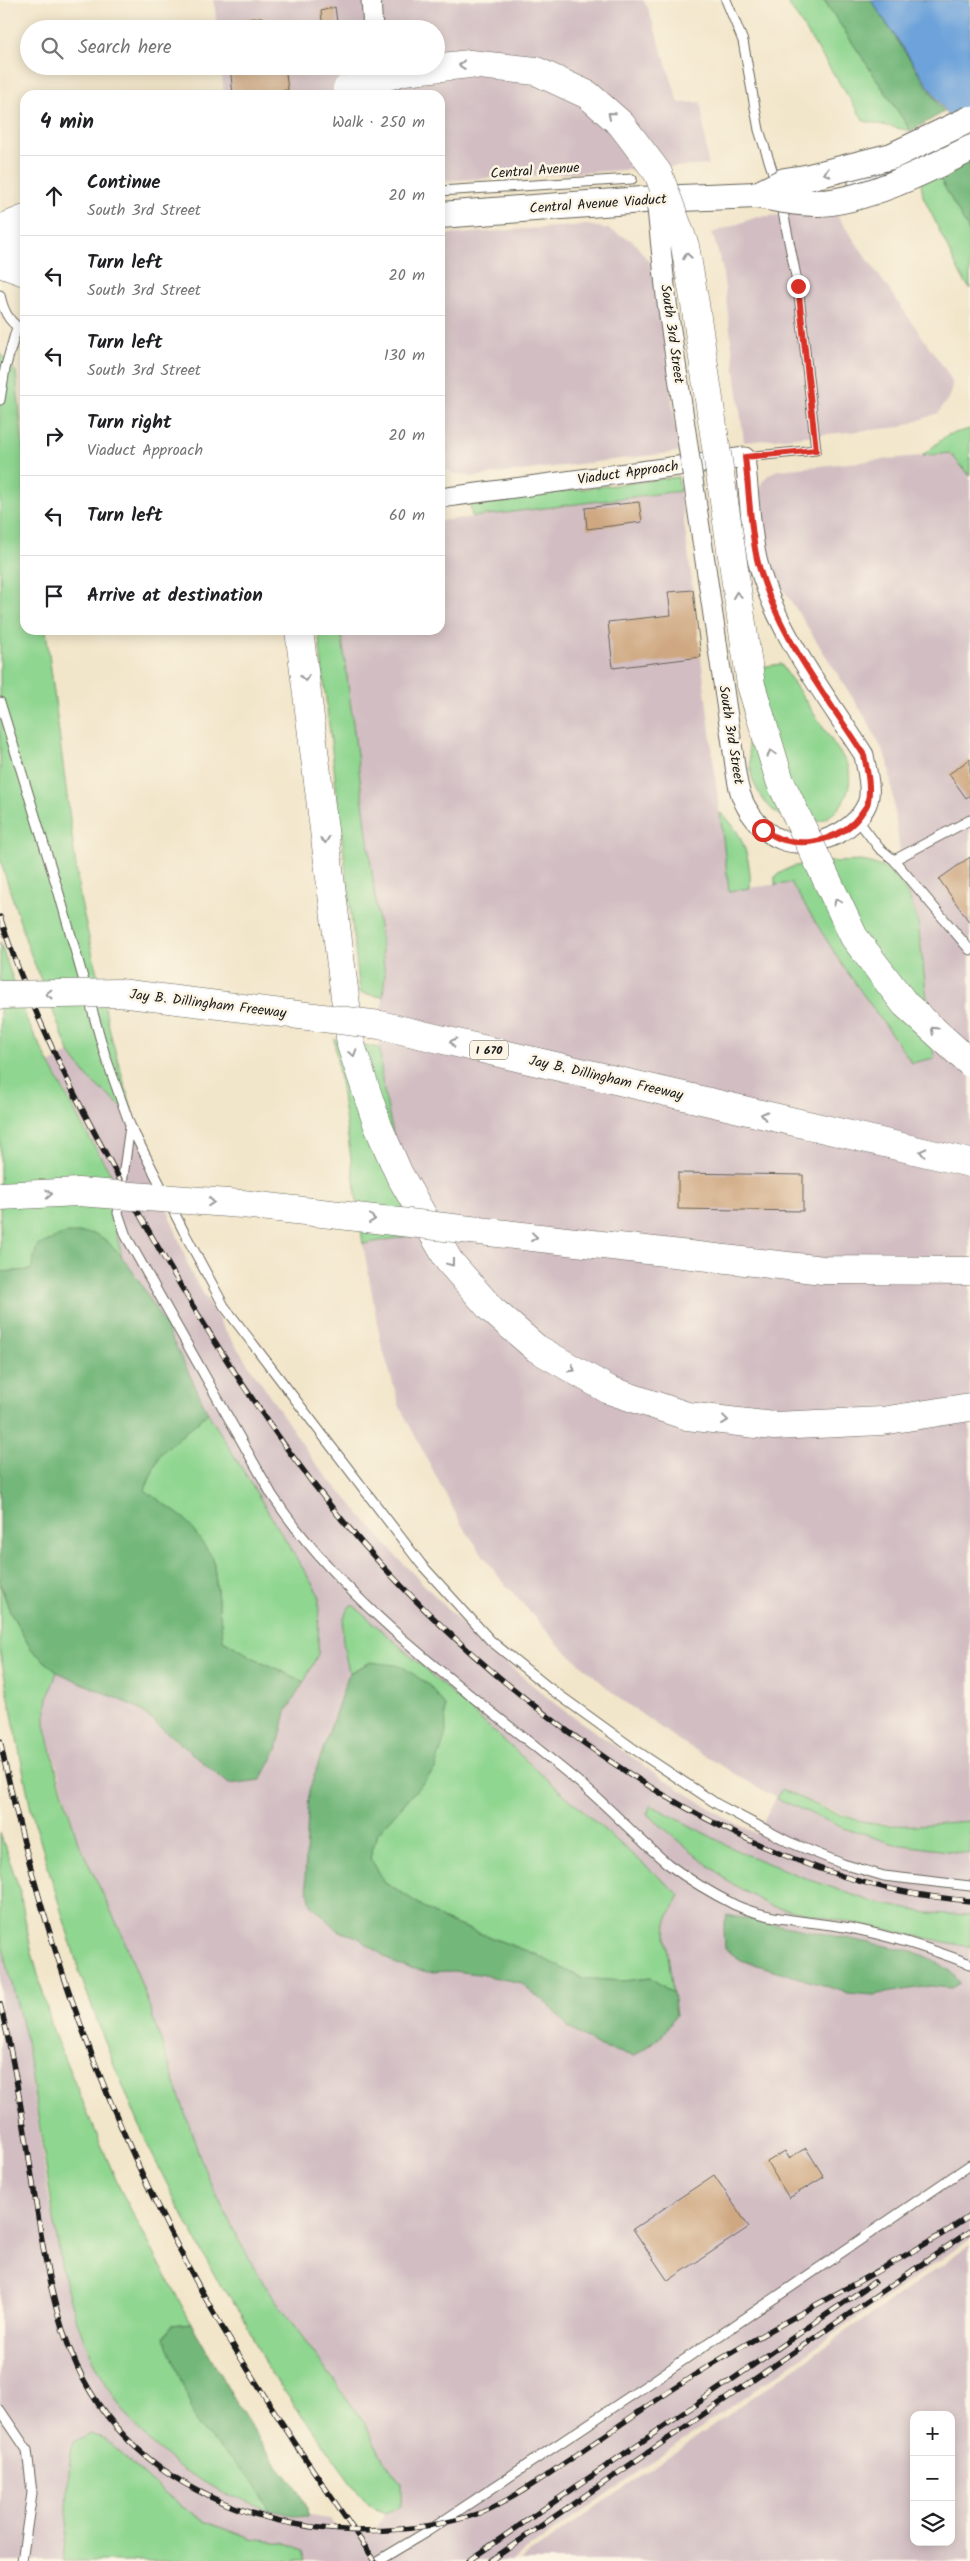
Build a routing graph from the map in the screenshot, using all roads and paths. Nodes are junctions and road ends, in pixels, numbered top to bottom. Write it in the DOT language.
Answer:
graph roads {
  1 [pos="371,0"];
  2 [pos="726,0"];
  3 [pos="372,20"];
  4 [pos="445,67"];
  5 [pos="377,75"];
  6 [pos="392,75"];
  7 [pos="349,90"];
  8 [pos="378,90"];
  9 [pos="970,119"];
  10 [pos="970,134"];
  11 [pos="970,149"];
  12 [pos="632,178"];
  13 [pos="858,182"];
  14 [pos="445,191"];
  15 [pos="757,195"];
  16 [pos="656,199"];
  17 [pos="445,215"];
  18 [pos="20,221"];
  19 [pos="0,229"];
  20 [pos="20,244"];
  21 [pos="0,245"];
  22 [pos="0,263"];
  23 [pos="20,270"];
  24 [pos="0,295"];
  25 [pos="20,327"];
  26 [pos="20,331"];
  27 [pos="0,400"];
  28 [pos="745,457"];
  29 [pos="445,497"];
  30 [pos="300,635"];
  31 [pos="0,702"];
  32 [pos="857,819"];
  33 [pos="970,820"];
  34 [pos="894,860"];
  35 [pos="970,950"];
  36 [pos="0,995"];
  37 [pos="970,1063"];
  38 [pos="130,1125"];
  39 [pos="970,1163"];
  40 [pos="0,1196"];
  41 [pos="970,1271"];
  42 [pos="970,1407"];
  43 [pos="970,1886"];
  44 [pos="970,1964"];
  45 [pos="970,2165"];
  46 [pos="0,2410"];
  47 [pos="22,2561"];
  48 [pos="378,2561"];
  1 -- 3 [label="street"];
  2 -- 28 [label="lane, Viaduct Approach"];
  37 -- 4 [label="highway, one-way, bridge"];
  5 -- 8 [label="street"];
  6 -- 7 [label="highway, one-way, bridge"];
  9 -- 15 [label="main road, Central Avenue Viaduct, one-way, bridge"];
  10 -- 13 [label="street"];
  11 -- 15 [label="main road, Central Avenue Viaduct, bridge"];
  12 -- 14 [label="lane, Central Avenue"];
  15 -- 16 [label="main road, Central Avenue Viaduct, bridge"];
  16 -- 17 [label="main road, Central Avenue Viaduct"];
  16 -- 32 [label="street, South 3rd Street, bridge"];
  18 -- 19 [label="highway"];
  20 -- 21 [label="main road"];
  22 -- 23 [label="highway"];
  24 -- 25 [label="lane"];
  26 -- 27 [label="lane"];
  28 -- 29 [label="street, Viaduct Approach"];
  28 -- 32 [label="street, South 3rd Street"];
  30 -- 42 [label="highway, one-way, bridge"];
  31 -- 38 [label="lane"];
  32 -- 34 [label="lane"];
  33 -- 34 [label="lane"];
  34 -- 35 [label="lane"];
  39 -- 36 [label="highway, Jay B. Dillingham Freeway / I 670, one-way, bridge"];
  38 -- 43 [label="lane"];
  38 -- 44 [label="lane"];
  40 -- 41 [label="highway, one-way, bridge"];
  45 -- 48 [label="lane"];
  46 -- 47 [label="lane"];
}
